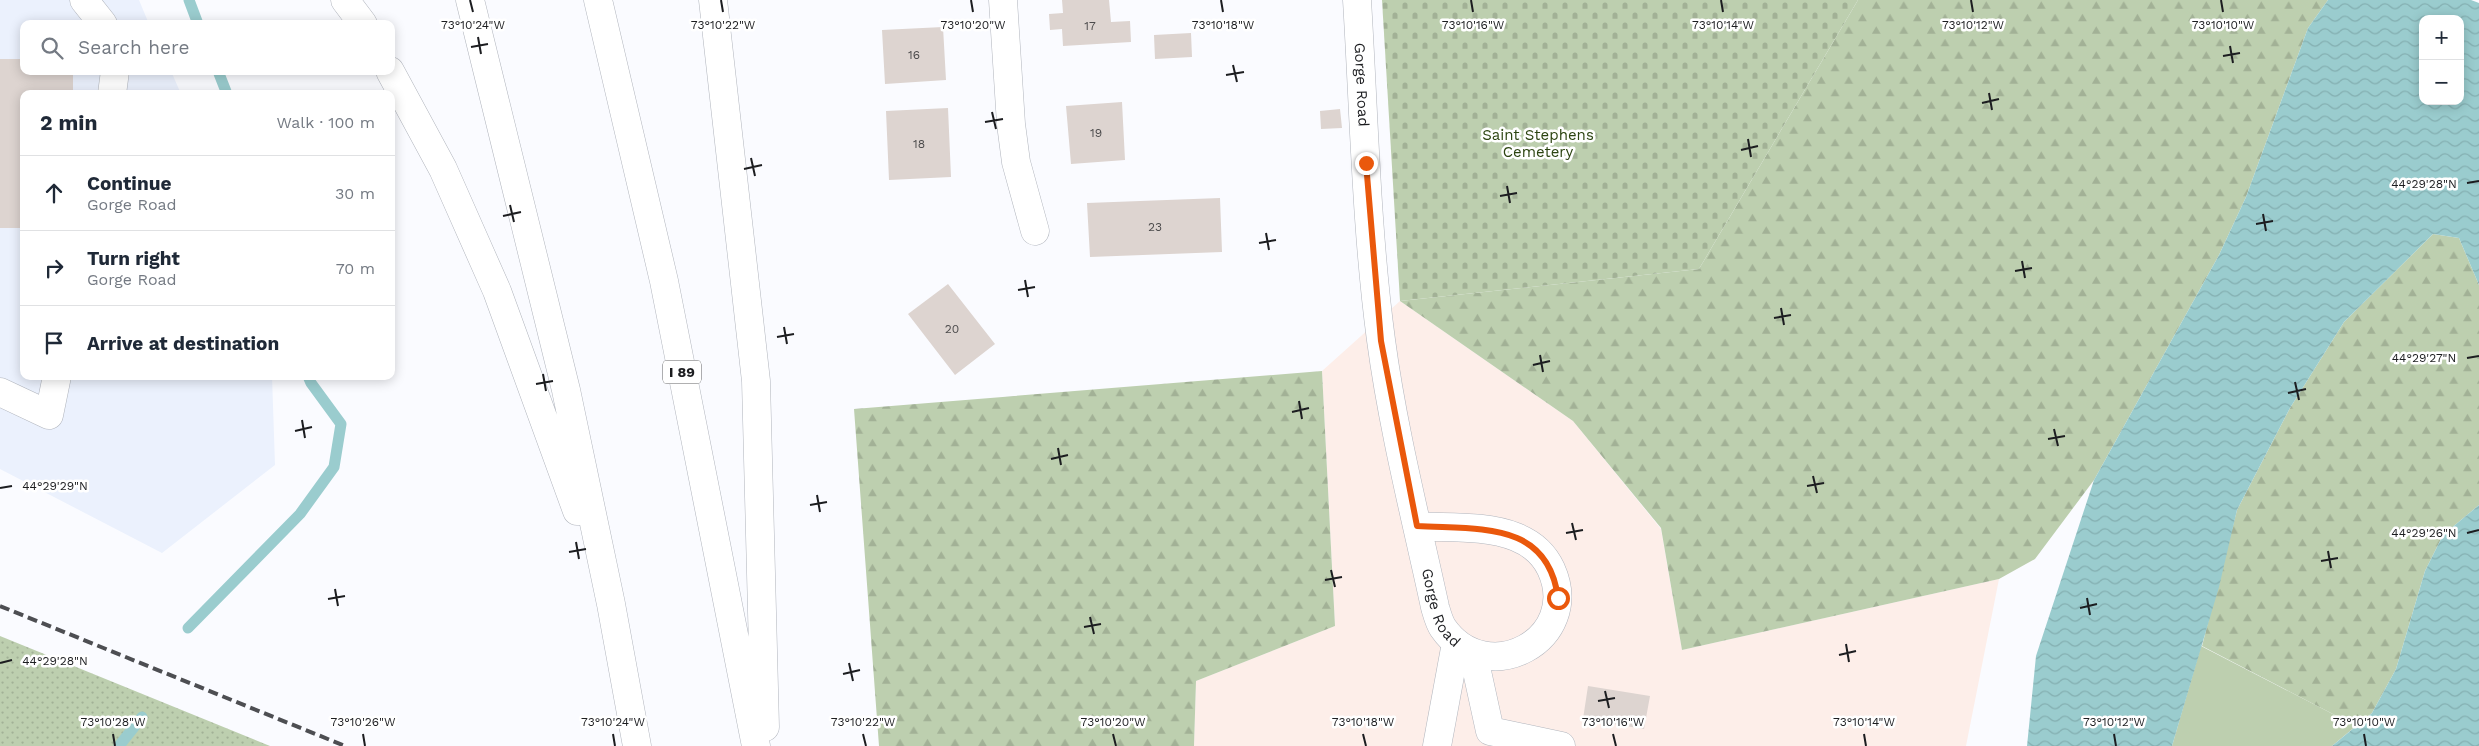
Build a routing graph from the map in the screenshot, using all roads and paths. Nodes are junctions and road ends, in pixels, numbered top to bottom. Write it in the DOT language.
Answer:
graph roads {
  1 [pos="84,0"];
  2 [pos="345,0"];
  3 [pos="470,0"];
  4 [pos="598,0"];
  5 [pos="713,0"];
  6 [pos="1003,0"];
  7 [pos="1356,0"];
  8 [pos="100,20"];
  9 [pos="360,20"];
  10 [pos="114,75"];
  11 [pos="392,75"];
  12 [pos="113,90"];
  13 [pos="1034,231"];
  14 [pos="56,380"];
  15 [pos="0,392"];
  16 [pos="1417,526"];
  17 [pos="611,604"];
  18 [pos="1465,648"];
  19 [pos="637,746"];
  20 [pos="756,746"];
  21 [pos="766,746"];
  22 [pos="1437,746"];
  23 [pos="1561,746"];
  1 -- 8 [label="main road"];
  2 -- 9 [label="main road"];
  3 -- 17 [label="main road"];
  4 -- 20 [label="main road, I 89"];
  5 -- 21 [label="main road"];
  6 -- 13 [label="main road"];
  7 -- 16 [label="main road, Gorge Road"];
  10 -- 12 [label="main road"];
  11 -- 17 [label="main road"];
  14 -- 15 [label="main road"];
  16 -- 18 [label="main road, Gorge Road"];
  16 -- 18 [label="main road, Gorge Road"];
  17 -- 19 [label="main road"];
  18 -- 22 [label="main road"];
  18 -- 23 [label="main road"];
}
